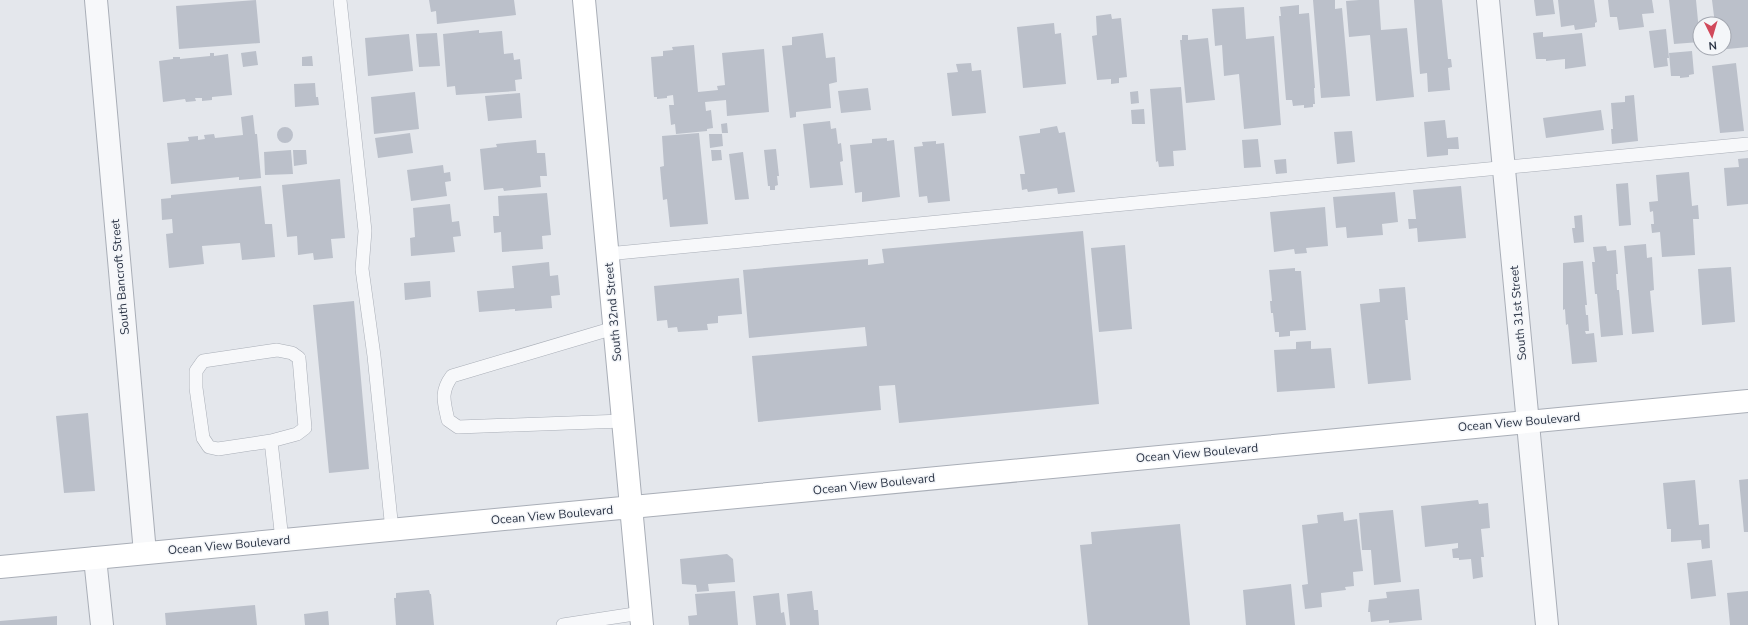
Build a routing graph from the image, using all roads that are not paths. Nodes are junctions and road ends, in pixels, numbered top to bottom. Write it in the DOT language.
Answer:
graph roads {
  1 [pos="96,0"];
  2 [pos="340,0"];
  3 [pos="584,0"];
  4 [pos="1488,0"];
  5 [pos="1748,144"];
  6 [pos="1505,167"];
  7 [pos="607,254"];
  8 [pos="614,328"];
  9 [pos="1748,401"];
  10 [pos="623,421"];
  11 [pos="1527,421"];
  12 [pos="272,441"];
  13 [pos="631,508"];
  14 [pos="392,530"];
  15 [pos="282,540"];
  16 [pos="145,553"];
  17 [pos="96,558"];
  18 [pos="0,567"];
  19 [pos="641,619"];
  20 [pos="102,625"];
  21 [pos="563,625"];
  22 [pos="1548,625"];
  1 -- 16 [label="street, South Bancroft Street"];
  2 -- 14 [label="lane"];
  3 -- 7 [label="main road, South 32nd Street"];
  4 -- 6 [label="street, South 31st Street"];
  5 -- 6 [label="lane"];
  6 -- 7 [label="lane"];
  6 -- 11 [label="street, South 31st Street"];
  7 -- 8 [label="main road, South 32nd Street"];
  8 -- 10 [label="main road, South 32nd Street"];
  8 -- 10 [label="lane"];
  9 -- 11 [label="main road, Ocean View Boulevard"];
  10 -- 13 [label="main road, South 32nd Street"];
  11 -- 13 [label="main road, Ocean View Boulevard"];
  11 -- 22 [label="street, South 31st Street"];
  12 -- 12 [label="lane"];
  12 -- 15 [label="lane"];
  13 -- 14 [label="main road, Ocean View Boulevard"];
  13 -- 19 [label="main road, South 32nd Street"];
  14 -- 15 [label="main road, Ocean View Boulevard"];
  15 -- 16 [label="main road, Ocean View Boulevard"];
  16 -- 17 [label="main road, Ocean View Boulevard"];
  17 -- 18 [label="main road, Ocean View Boulevard"];
  17 -- 20 [label="street"];
  19 -- 21 [label="lane"];
}
